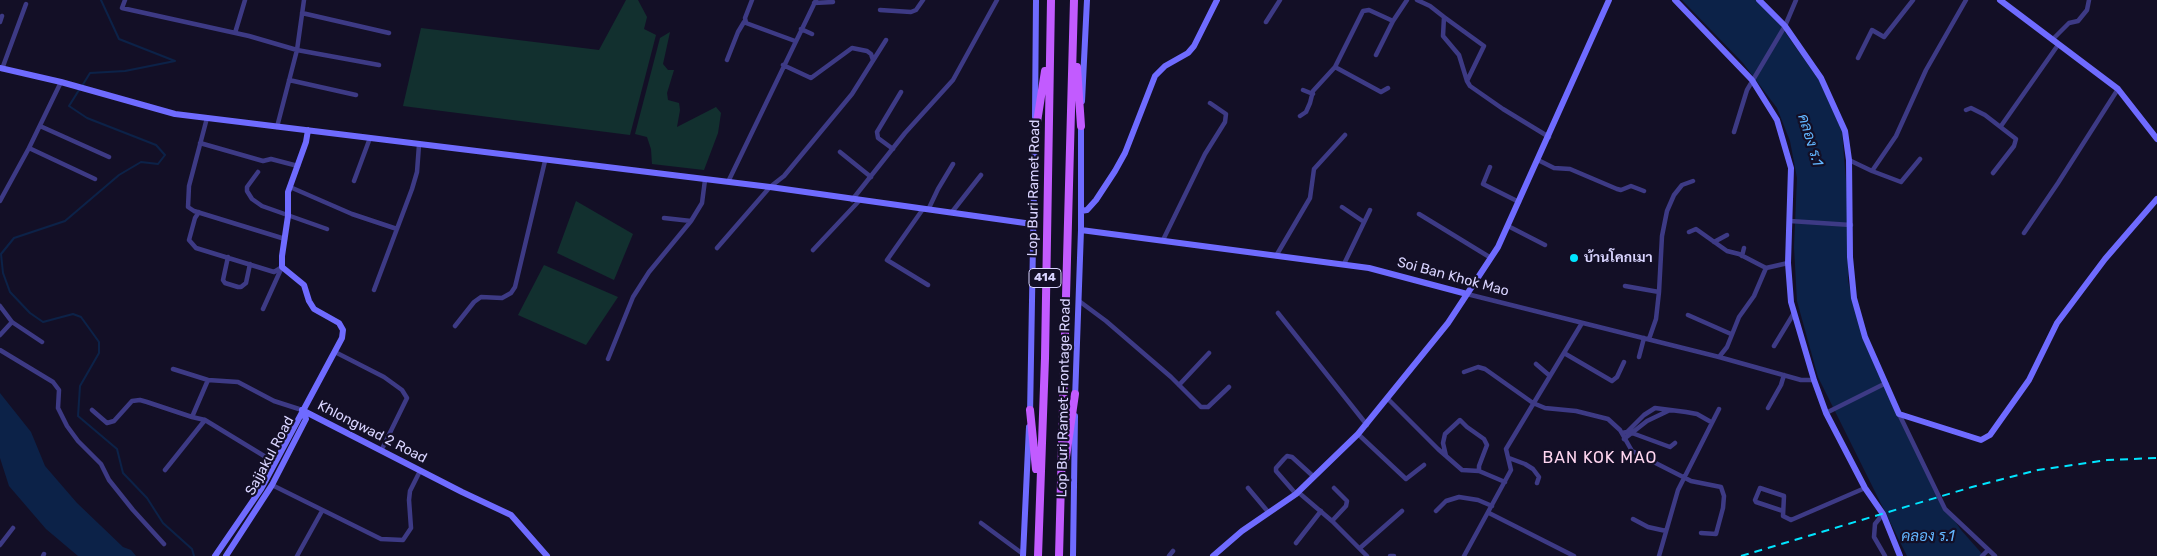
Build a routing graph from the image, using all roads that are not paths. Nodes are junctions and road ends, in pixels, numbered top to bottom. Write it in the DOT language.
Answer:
graph roads {
  1 [pos="124,0"];
  2 [pos="245,0"];
  3 [pos="304,0"];
  4 [pos="752,0"];
  5 [pos="923,0"];
  6 [pos="997,0"];
  7 [pos="1036,0"];
  8 [pos="1052,0"];
  9 [pos="1074,0"];
  10 [pos="1087,0"];
  11 [pos="1217,0"];
  12 [pos="1280,0"];
  13 [pos="1407,0"];
  14 [pos="1417,0"];
  15 [pos="1600,0"];
  16 [pos="1675,0"];
  17 [pos="1760,0"];
  18 [pos="1796,0"];
  19 [pos="1966,0"];
  20 [pos="2000,0"];
  21 [pos="2089,0"];
  22 [pos="1910,1"];
  23 [pos="815,2"];
  24 [pos="833,2"];
  25 [pos="1608,2"];
  26 [pos="26,4"];
  27 [pos="880,10"];
  28 [pos="302,13"];
  29 [pos="2,16"];
  30 [pos="1444,17"];
  31 [pos="0,22"];
  32 [pos="744,22"];
  33 [pos="1266,22"];
  34 [pos="1393,22"];
  35 [pos="1074,23"];
  36 [pos="1785,26"];
  37 [pos="801,29"];
  38 [pos="235,33"];
  39 [pos="389,33"];
  40 [pos="812,34"];
  41 [pos="886,40"];
  42 [pos="795,41"];
  43 [pos="1050,41"];
  44 [pos="2055,43"];
  45 [pos="297,50"];
  46 [pos="1376,55"];
  47 [pos="1858,58"];
  48 [pos="727,60"];
  49 [pos="873,61"];
  50 [pos="378,65"];
  51 [pos="783,65"];
  52 [pos="1335,67"];
  53 [pos="1,68"];
  54 [pos="289,80"];
  55 [pos="1752,80"];
  56 [pos="1467,81"];
  57 [pos="60,82"];
  58 [pos="1388,88"];
  59 [pos="2118,89"];
  60 [pos="1303,90"];
  61 [pos="901,92"];
  62 [pos="1313,94"];
  63 [pos="356,95"];
  64 [pos="1210,103"];
  65 [pos="1966,110"];
  66 [pos="1300,116"];
  67 [pos="208,118"];
  68 [pos="40,126"];
  69 [pos="1081,126"];
  70 [pos="2001,126"];
  71 [pos="277,127"];
  72 [pos="308,130"];
  73 [pos="1734,132"];
  74 [pos="1035,135"];
  75 [pos="1345,135"];
  76 [pos="1549,137"];
  77 [pos="370,138"];
  78 [pos="2157,138"];
  79 [pos="200,143"];
  80 [pos="418,144"];
  81 [pos="28,148"];
  82 [pos="893,149"];
  83 [pos="840,152"];
  84 [pos="109,157"];
  85 [pos="1920,158"];
  86 [pos="1538,160"];
  87 [pos="1849,160"];
  88 [pos="546,161"];
  89 [pos="953,164"];
  90 [pos="298,166"];
  91 [pos="1490,167"];
  92 [pos="1872,171"];
  93 [pos="258,172"];
  94 [pos="1993,173"];
  95 [pos="981,175"];
  96 [pos="871,177"];
  97 [pos="95,179"];
  98 [pos="705,180"];
  99 [pos="354,181"];
  100 [pos="1693,181"];
  101 [pos="728,182"];
  102 [pos="290,187"];
  103 [pos="770,188"];
  104 [pos="1644,191"];
  105 [pos="856,200"];
  106 [pos="2157,200"];
  107 [pos="0,201"];
  108 [pos="1519,202"];
  109 [pos="1342,207"];
  110 [pos="926,208"];
  111 [pos="1370,210"];
  112 [pos="1081,211"];
  113 [pos="200,212"];
  114 [pos="952,212"];
  115 [pos="1419,214"];
  116 [pos="288,216"];
  117 [pos="664,218"];
  118 [pos="691,221"];
  119 [pos="1790,221"];
  120 [pos="1364,222"];
  121 [pos="1032,224"];
  122 [pos="1851,224"];
  123 [pos="1508,226"];
  124 [pos="327,229"];
  125 [pos="397,230"];
  126 [pos="1081,230"];
  127 [pos="1689,232"];
  128 [pos="2024,233"];
  129 [pos="1727,235"];
  130 [pos="285,239"];
  131 [pos="1164,240"];
  132 [pos="1714,242"];
  133 [pos="1545,245"];
  134 [pos="717,248"];
  135 [pos="1744,248"];
  136 [pos="813,250"];
  137 [pos="1276,256"];
  138 [pos="1742,256"];
  139 [pos="228,257"];
  140 [pos="1491,258"];
  141 [pos="1788,263"];
  142 [pos="250,264"];
  143 [pos="1344,264"];
  144 [pos="282,267"];
  145 [pos="1766,268"];
  146 [pos="928,284"];
  147 [pos="1626,286"];
  148 [pos="374,290"];
  149 [pos="1659,292"];
  150 [pos="1467,294"];
  151 [pos="1079,301"];
  152 [pos="0,306"];
  153 [pos="263,309"];
  154 [pos="1278,313"];
  155 [pos="1794,313"];
  156 [pos="1688,316"];
  157 [pos="12,322"];
  158 [pos="1582,323"];
  159 [pos="456,326"];
  160 [pos="1731,334"];
  161 [pos="0,335"];
  162 [pos="1647,339"];
  163 [pos="42,342"];
  164 [pos="1774,346"];
  165 [pos="0,350"];
  166 [pos="335,352"];
  167 [pos="1564,353"];
  168 [pos="1208,354"];
  169 [pos="1639,356"];
  170 [pos="1719,356"];
  171 [pos="608,359"];
  172 [pos="1624,362"];
  173 [pos="1536,364"];
  174 [pos="173,369"];
  175 [pos="1464,372"];
  176 [pos="1784,375"];
  177 [pos="1550,376"];
  178 [pos="208,380"];
  179 [pos="1814,380"];
  180 [pos="1179,385"];
  181 [pos="1884,385"];
  182 [pos="1229,387"];
  183 [pos="1075,394"];
  184 [pos="1388,399"];
  185 [pos="1532,403"];
  186 [pos="1768,408"];
  187 [pos="1719,409"];
  188 [pos="92,410"];
  189 [pos="302,410"];
  190 [pos="1030,410"];
  191 [pos="1674,410"];
  192 [pos="1829,412"];
  193 [pos="1899,414"];
  194 [pos="192,417"];
  195 [pos="206,420"];
  196 [pos="1711,422"];
  197 [pos="1366,425"];
  198 [pos="1622,433"];
  199 [pos="1632,433"];
  200 [pos="1358,434"];
  201 [pos="1624,439"];
  202 [pos="1674,443"];
  203 [pos="381,451"];
  204 [pos="1446,457"];
  205 [pos="1509,458"];
  206 [pos="274,462"];
  207 [pos="1424,465"];
  208 [pos="165,470"];
  209 [pos="1479,470"];
  210 [pos="420,471"];
  211 [pos="1684,476"];
  212 [pos="1314,477"];
  213 [pos="1505,482"];
  214 [pos="1537,483"];
  215 [pos="272,485"];
  216 [pos="1248,488"];
  217 [pos="1334,488"];
  218 [pos="1865,488"];
  219 [pos="1061,491"];
  220 [pos="1297,493"];
  221 [pos="1039,494"];
  222 [pos="1492,506"];
  223 [pos="322,510"];
  224 [pos="1321,511"];
  225 [pos="1402,511"];
  226 [pos="1436,511"];
  227 [pos="1783,511"];
  228 [pos="1269,513"];
  229 [pos="1489,513"];
  230 [pos="1882,514"];
  231 [pos="1633,519"];
  232 [pos="1332,521"];
  233 [pos="981,522"];
  234 [pos="13,528"];
  235 [pos="1666,531"];
  236 [pos="1701,533"];
  237 [pos="1296,543"];
  238 [pos="164,544"];
  239 [pos="0,545"];
  240 [pos="1360,548"];
  241 [pos="1988,550"];
  242 [pos="1173,551"];
  243 [pos="1560,553"];
  244 [pos="1023,555"];
  245 [pos="215,556"];
  246 [pos="226,556"];
  247 [pos="297,556"];
  248 [pos="547,556"];
  249 [pos="1038,556"];
  250 [pos="1059,556"];
  251 [pos="1073,556"];
  252 [pos="1169,556"];
  253 [pos="1213,556"];
  254 [pos="1366,556"];
  255 [pos="1464,556"];
  256 [pos="1574,556"];
  257 [pos="1659,556"];
  258 [pos="1885,556"];
  259 [pos="1900,556"];
  260 [pos="1982,556"];
  261 [pos="1995,556"];
  1 -- 38 [label="street"];
  2 -- 38 [label="street"];
  3 -- 28 [label="street"];
  4 -- 32 [label="street"];
  5 -- 27 [label="street"];
  6 -- 82 [label="street"];
  7 -- 74 [label="street, 414"];
  8 -- 43 [label="main road, Lop Buri Ramet Road / 414"];
  9 -- 35 [label="main road, 414"];
  10 -- 69 [label="street, Lop Buri Ramet Frontage Road / 414"];
  11 -- 112 [label="street"];
  12 -- 33 [label="street"];
  13 -- 34 [label="street"];
  14 -- 30 [label="street"];
  15 -- 25 [label="street"];
  16 -- 55 [label="street"];
  17 -- 36 [label="street"];
  18 -- 36 [label="street"];
  19 -- 92 [label="street"];
  20 -- 44 [label="street"];
  21 -- 44 [label="street"];
  22 -- 47 [label="street"];
  23 -- 24 [label="street"];
  23 -- 37 [label="street"];
  25 -- 76 [label="street"];
  26 -- 53 [label="street"];
  28 -- 39 [label="street"];
  28 -- 45 [label="street"];
  29 -- 31 [label="street"];
  30 -- 56 [label="street"];
  30 -- 56 [label="street"];
  32 -- 42 [label="street"];
  32 -- 48 [label="street"];
  34 -- 46 [label="street"];
  34 -- 52 [label="street"];
  35 -- 69 [label="main road"];
  35 -- 219 [label="main road, 414"];
  36 -- 55 [label="street"];
  36 -- 87 [label="street"];
  37 -- 40 [label="street"];
  37 -- 42 [label="street"];
  38 -- 45 [label="street"];
  41 -- 49 [label="street"];
  42 -- 51 [label="street"];
  43 -- 74 [label="main road"];
  43 -- 221 [label="main road, Lop Buri Ramet Road / 414"];
  44 -- 59 [label="street"];
  44 -- 70 [label="street"];
  45 -- 50 [label="street"];
  45 -- 54 [label="street"];
  49 -- 51 [label="street"];
  49 -- 103 [label="street"];
  51 -- 101 [label="street"];
  52 -- 58 [label="street"];
  52 -- 62 [label="street"];
  53 -- 57 [label="street"];
  54 -- 63 [label="street"];
  54 -- 71 [label="street"];
  55 -- 73 [label="street"];
  55 -- 119 [label="street"];
  56 -- 76 [label="street"];
  57 -- 67 [label="street"];
  57 -- 68 [label="street"];
  59 -- 78 [label="street"];
  59 -- 128 [label="street"];
  60 -- 62 [label="street"];
  61 -- 82 [label="street"];
  62 -- 66 [label="street"];
  64 -- 131 [label="street"];
  65 -- 70 [label="street"];
  67 -- 71 [label="street"];
  67 -- 79 [label="street"];
  68 -- 81 [label="street"];
  68 -- 84 [label="street"];
  69 -- 112 [label="street, Lop Buri Ramet Frontage Road / 414"];
  70 -- 94 [label="street"];
  71 -- 72 [label="street"];
  72 -- 77 [label="street"];
  72 -- 90 [label="street"];
  74 -- 121 [label="street, 414"];
  75 -- 137 [label="street"];
  76 -- 86 [label="street"];
  77 -- 80 [label="street"];
  77 -- 99 [label="street"];
  79 -- 90 [label="street"];
  79 -- 113 [label="street"];
  80 -- 88 [label="street"];
  80 -- 125 [label="street"];
  81 -- 97 [label="street"];
  81 -- 107 [label="street"];
  82 -- 96 [label="street"];
  83 -- 96 [label="street"];
  85 -- 92 [label="street"];
  86 -- 104 [label="street"];
  86 -- 108 [label="street"];
  87 -- 92 [label="street"];
  87 -- 122 [label="street"];
  88 -- 98 [label="street"];
  88 -- 159 [label="street"];
  89 -- 110 [label="street"];
  90 -- 102 [label="street"];
  91 -- 108 [label="street"];
  93 -- 116 [label="street"];
  95 -- 114 [label="street"];
  96 -- 105 [label="street"];
  98 -- 101 [label="street"];
  98 -- 118 [label="street"];
  100 -- 149 [label="street"];
  101 -- 103 [label="street"];
  102 -- 116 [label="street"];
  102 -- 125 [label="street"];
  103 -- 105 [label="street"];
  103 -- 134 [label="street"];
  105 -- 110 [label="street"];
  105 -- 136 [label="street"];
  106 -- 193 [label="street"];
  108 -- 123 [label="street"];
  109 -- 120 [label="street"];
  110 -- 114 [label="street"];
  110 -- 146 [label="street"];
  111 -- 120 [label="street"];
  112 -- 126 [label="street, Lop Buri Ramet Frontage Road / 414"];
  113 -- 130 [label="street"];
  113 -- 139 [label="street"];
  114 -- 121 [label="street"];
  115 -- 140 [label="street"];
  116 -- 124 [label="street"];
  116 -- 130 [label="street"];
  117 -- 118 [label="street"];
  118 -- 171 [label="street"];
  119 -- 122 [label="street"];
  119 -- 141 [label="street"];
  120 -- 143 [label="street"];
  121 -- 190 [label="street, 414"];
  122 -- 181 [label="street"];
  123 -- 133 [label="street"];
  123 -- 140 [label="street"];
  125 -- 148 [label="street"];
  126 -- 131 [label="street, Soi Ban Khok Mao"];
  126 -- 151 [label="street, Lop Buri Ramet Frontage Road / 414"];
  127 -- 132 [label="street"];
  129 -- 132 [label="street"];
  130 -- 144 [label="street"];
  131 -- 137 [label="street, Soi Ban Khok Mao"];
  132 -- 138 [label="street"];
  135 -- 138 [label="street"];
  137 -- 143 [label="street, Soi Ban Khok Mao"];
  138 -- 145 [label="street"];
  139 -- 142 [label="street"];
  139 -- 142 [label="street"];
  140 -- 150 [label="street"];
  141 -- 145 [label="street"];
  141 -- 155 [label="street"];
  142 -- 144 [label="street"];
  143 -- 150 [label="street, Soi Ban Khok Mao"];
  144 -- 153 [label="street"];
  144 -- 166 [label="street, Khlongwad 2 Road"];
  145 -- 160 [label="street"];
  147 -- 149 [label="street"];
  149 -- 162 [label="street"];
  150 -- 158 [label="street, Soi Ban Khok Mao"];
  150 -- 184 [label="street"];
  151 -- 180 [label="street"];
  151 -- 183 [label="street, Lop Buri Ramet Frontage Road / 414"];
  152 -- 157 [label="street"];
  154 -- 197 [label="street"];
  155 -- 164 [label="street"];
  155 -- 179 [label="street"];
  156 -- 160 [label="street"];
  157 -- 161 [label="street"];
  157 -- 163 [label="street"];
  158 -- 162 [label="street, Soi Ban Khok Mao"];
  158 -- 167 [label="street"];
  160 -- 170 [label="street"];
  162 -- 169 [label="street"];
  162 -- 170 [label="street, Soi Ban Khok Mao"];
  165 -- 238 [label="street"];
  166 -- 189 [label="street, Khlongwad 2 Road"];
  166 -- 203 [label="street"];
  167 -- 172 [label="street"];
  167 -- 177 [label="street"];
  168 -- 180 [label="street"];
  170 -- 176 [label="street, Soi Ban Khok Mao"];
  173 -- 177 [label="street"];
  174 -- 178 [label="street"];
  175 -- 185 [label="street"];
  176 -- 179 [label="street, Soi Ban Khok Mao"];
  176 -- 186 [label="street"];
  177 -- 185 [label="street"];
  178 -- 189 [label="street"];
  178 -- 194 [label="street"];
  179 -- 192 [label="street"];
  180 -- 182 [label="street"];
  181 -- 192 [label="street"];
  181 -- 193 [label="street"];
  183 -- 219 [label="main road"];
  183 -- 251 [label="street, Lop Buri Ramet Frontage Road / 414"];
  184 -- 197 [label="street"];
  184 -- 204 [label="street"];
  185 -- 198 [label="street"];
  185 -- 205 [label="street"];
  187 -- 196 [label="street"];
  188 -- 194 [label="street"];
  189 -- 203 [label="street, Khlongwad 2 Road"];
  189 -- 206 [label="street, Sajjakul Road"];
  189 -- 215 [label="street, Sajjakul Road"];
  190 -- 221 [label="main road"];
  190 -- 244 [label="street, 414"];
  191 -- 196 [label="street"];
  191 -- 198 [label="street"];
  191 -- 199 [label="street"];
  192 -- 218 [label="street"];
  193 -- 241 [label="street"];
  194 -- 195 [label="street"];
  195 -- 206 [label="street"];
  195 -- 208 [label="street"];
  196 -- 211 [label="street"];
  197 -- 200 [label="street"];
  198 -- 201 [label="street"];
  199 -- 201 [label="street"];
  199 -- 202 [label="street"];
  200 -- 207 [label="street"];
  200 -- 212 [label="street"];
  201 -- 211 [label="street"];
  203 -- 210 [label="street, Khlongwad 2 Road"];
  204 -- 209 [label="street"];
  204 -- 209 [label="street"];
  205 -- 213 [label="street"];
  205 -- 214 [label="street"];
  206 -- 245 [label="street, Sajjakul Road"];
  209 -- 213 [label="street"];
  210 -- 223 [label="street"];
  210 -- 248 [label="street, Khlongwad 2 Road"];
  211 -- 235 [label="street"];
  211 -- 236 [label="street"];
  212 -- 220 [label="street"];
  212 -- 220 [label="street"];
  213 -- 222 [label="street"];
  215 -- 223 [label="street"];
  215 -- 246 [label="street, Sajjakul Road"];
  216 -- 228 [label="street"];
  217 -- 232 [label="street"];
  218 -- 227 [label="street"];
  218 -- 230 [label="street"];
  219 -- 250 [label="main road, 414"];
  220 -- 224 [label="street"];
  220 -- 228 [label="street"];
  221 -- 249 [label="main road, Lop Buri Ramet Road / 414"];
  222 -- 226 [label="street"];
  222 -- 229 [label="street"];
  223 -- 247 [label="street"];
  224 -- 232 [label="street"];
  224 -- 237 [label="street"];
  225 -- 240 [label="street"];
  227 -- 227 [label="street"];
  228 -- 253 [label="street"];
  229 -- 243 [label="street"];
  229 -- 255 [label="street"];
  230 -- 258 [label="street"];
  230 -- 259 [label="street"];
  231 -- 235 [label="street"];
  232 -- 240 [label="street"];
  233 -- 244 [label="street"];
  234 -- 239 [label="street"];
  235 -- 257 [label="street"];
  240 -- 254 [label="street"];
  241 -- 260 [label="street"];
  241 -- 261 [label="street"];
  242 -- 252 [label="street"];
  243 -- 256 [label="street"];
}
